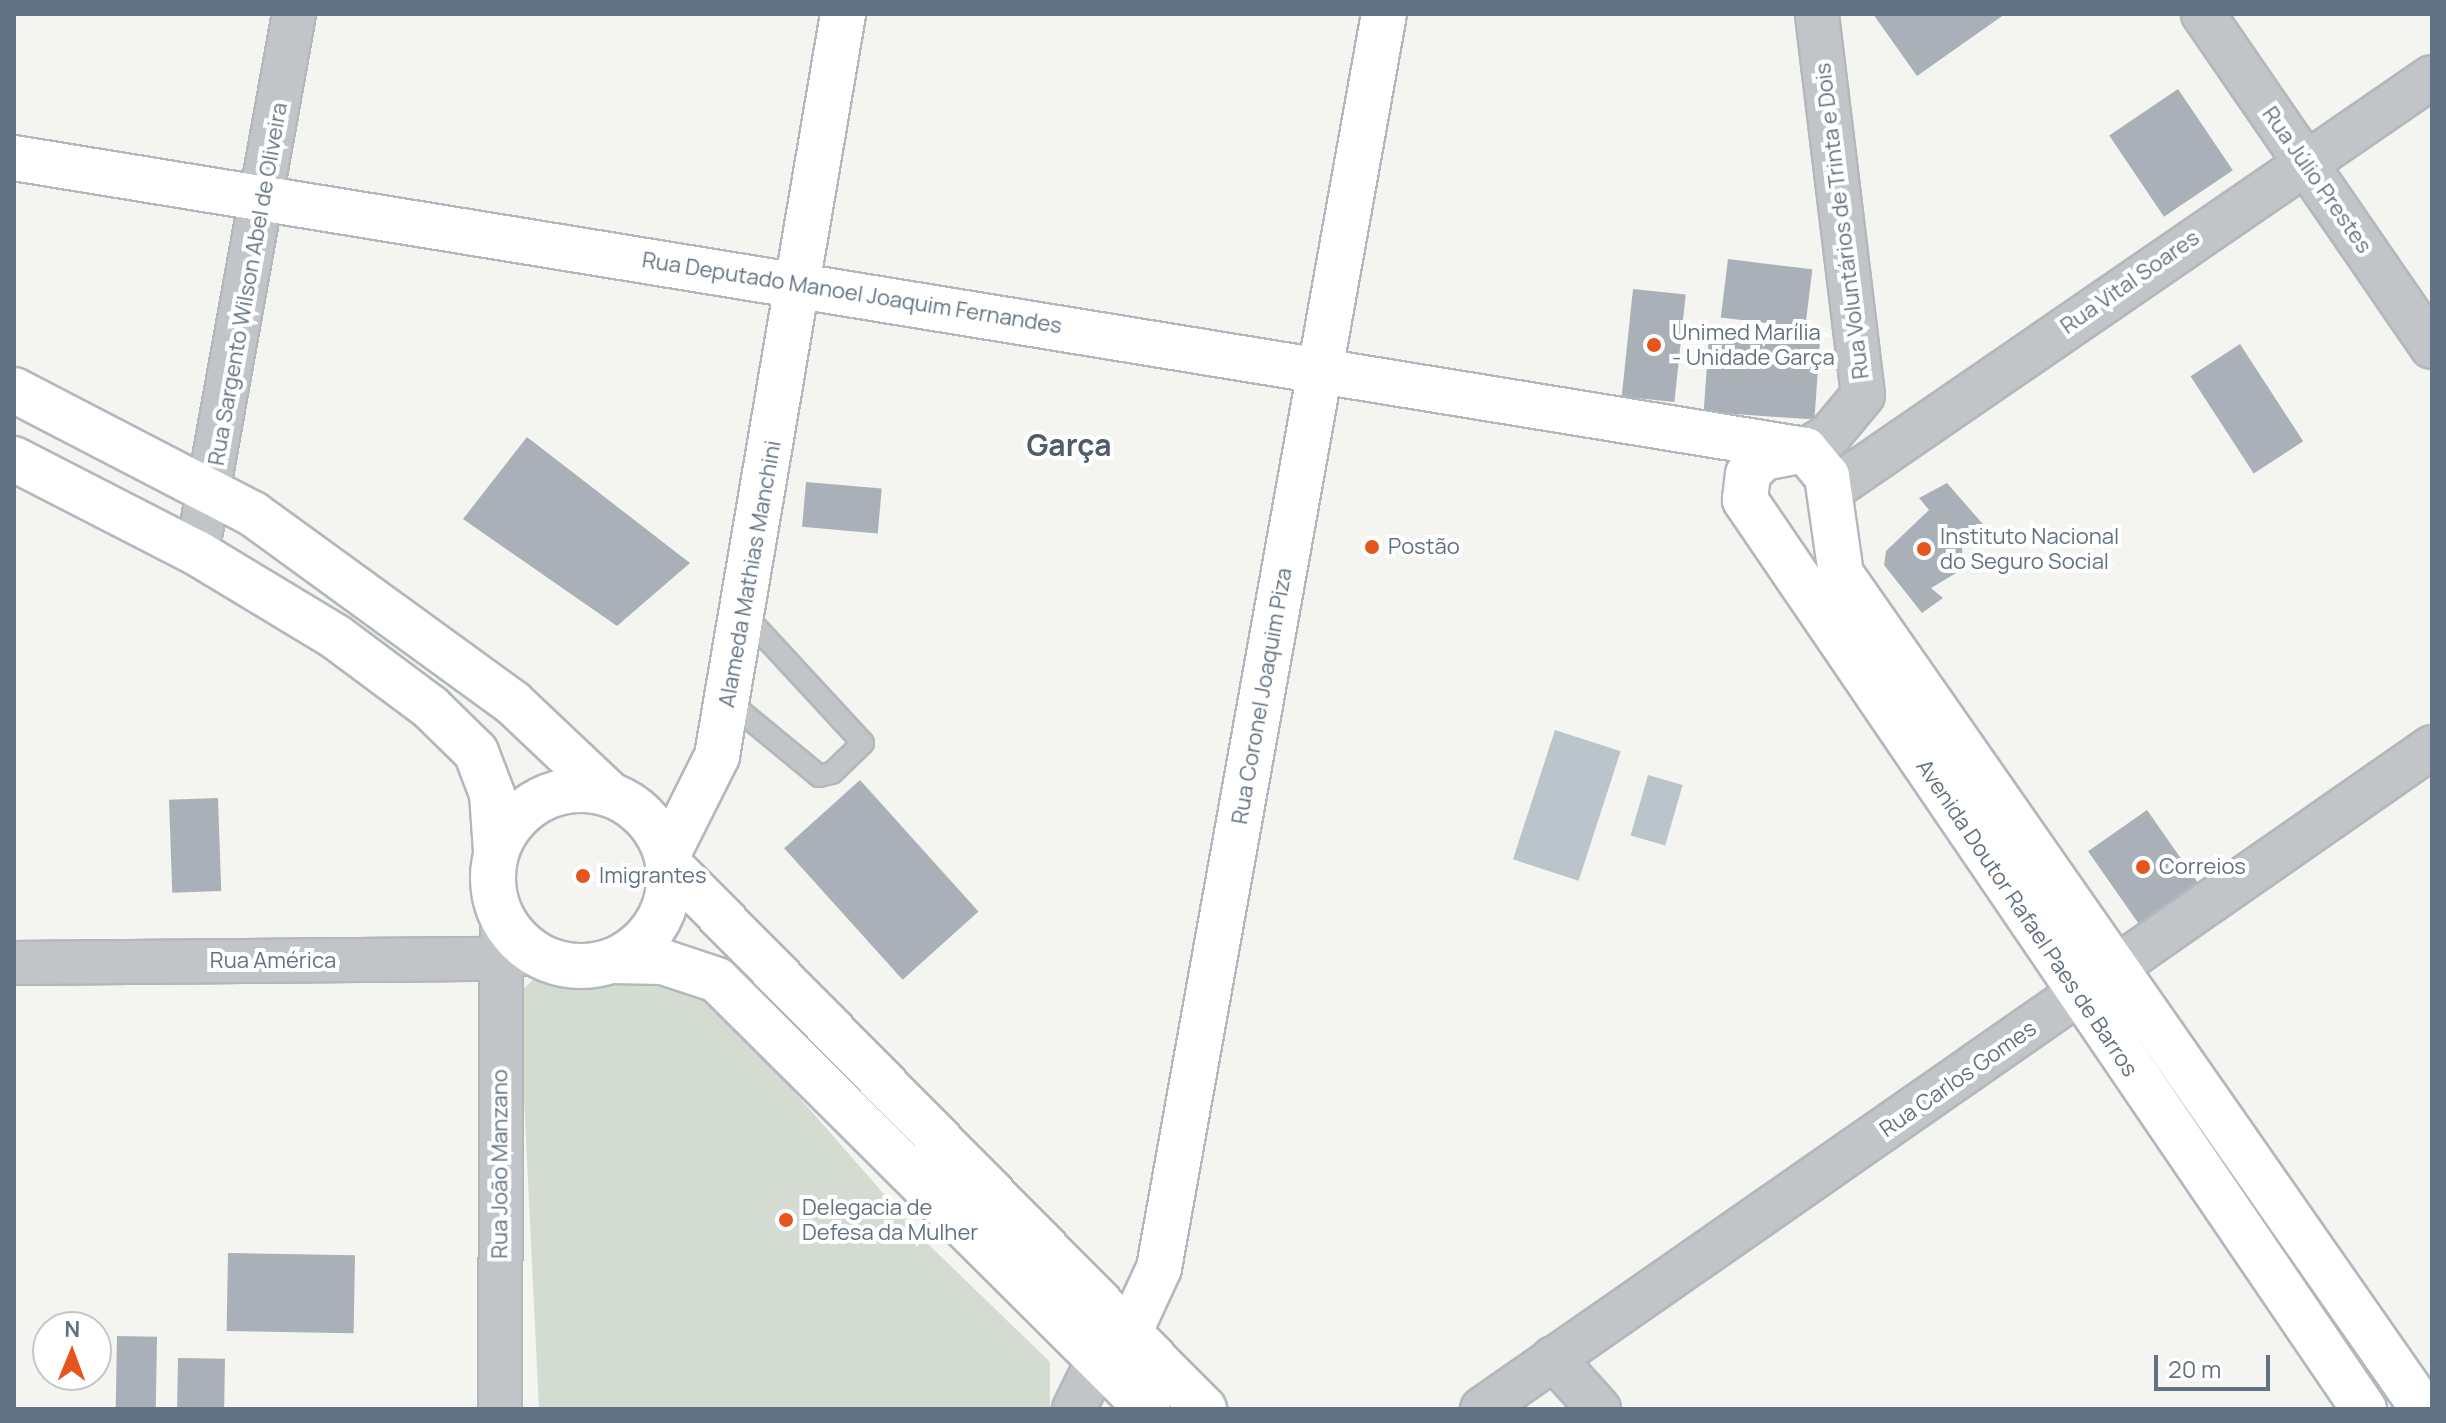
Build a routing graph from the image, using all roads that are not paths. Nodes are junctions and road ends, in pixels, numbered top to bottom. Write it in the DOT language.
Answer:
graph roads {
  1 [pos="294,14"];
  2 [pos="843,14"];
  3 [pos="1384,14"];
  4 [pos="1817,14"];
  5 [pos="2203,14"];
  6 [pos="2432,77"];
  7 [pos="14,158"];
  8 [pos="2304,161"];
  9 [pos="263,199"];
  10 [pos="802,284"];
  11 [pos="2432,347"];
  12 [pos="1321,369"];
  13 [pos="14,390"];
  14 [pos="1863,395"];
  15 [pos="1922,427"];
  16 [pos="1805,450"];
  17 [pos="14,459"];
  18 [pos="1831,490"];
  19 [pos="212,493"];
  20 [pos="197,553"];
  21 [pos="743,613"];
  22 [pos="728,701"];
  23 [pos="2432,747"];
  24 [pos="607,792"];
  25 [pos="496,851"];
  26 [pos="669,859"];
  27 [pos="511,943"];
  28 [pos="612,961"];
  29 [pos="14,963"];
  30 [pos="2095,984"];
  31 [pos="1131,1329"];
  32 [pos="1099,1358"];
  33 [pos="1553,1358"];
  34 [pos="500,1409"];
  35 [pos="1074,1409"];
  36 [pos="1148,1409"];
  37 [pos="1204,1409"];
  38 [pos="1482,1409"];
  39 [pos="1599,1409"];
  40 [pos="2364,1409"];
  41 [pos="2423,1409"];
  1 -- 9 [label="street, Rua Sargento Wilson Abel de Oliveira"];
  2 -- 10 [label="main road, Alameda Mathias Manchini"];
  3 -- 12 [label="main road, Rua Coronel Joaquim Piza"];
  4 -- 14 [label="street, Rua Voluntários de Trinta e Dois"];
  5 -- 8 [label="street, Rua Júlio Prestes"];
  6 -- 8 [label="street, Rua Vital Soares"];
  7 -- 9 [label="main road, Rua Deputado Manoel Joaquim Fernandes"];
  8 -- 11 [label="street, Rua Júlio Prestes"];
  8 -- 15 [label="street, Rua Vital Soares"];
  9 -- 10 [label="main road, Rua Deputado Manoel Joaquim Fernandes"];
  9 -- 19 [label="street, Rua Sargento Wilson Abel de Oliveira"];
  10 -- 12 [label="main road, Rua Deputado Manoel Joaquim Fernandes"];
  10 -- 21 [label="main road, Alameda Mathias Manchini"];
  12 -- 16 [label="main road, Rua Deputado Manoel Joaquim Fernandes"];
  12 -- 31 [label="main road, Rua Coronel Joaquim Piza"];
  13 -- 19 [label="main road"];
  14 -- 15 [label="street"];
  14 -- 16 [label="street, Rua Voluntários de Trinta e Dois"];
  15 -- 18 [label="street, Rua Vital Soares"];
  16 -- 18 [label="main road"];
  16 -- 30 [label="main road, Avenida Doutor Rafael Paes de Barros"];
  17 -- 20 [label="main road"];
  18 -- 30 [label="main road, Avenida Doutor Rafael Paes de Barros"];
  19 -- 20 [label="street, Rua Sargento Wilson Abel de Oliveira"];
  19 -- 24 [label="main road"];
  20 -- 25 [label="main road"];
  21 -- 22 [label="main road, Alameda Mathias Manchini"];
  21 -- 22 [label="lane"];
  22 -- 26 [label="main road, Alameda Mathias Manchini"];
  23 -- 30 [label="street, Rua Carlos Gomes"];
  24 -- 25 [label="main road"];
  24 -- 26 [label="main road"];
  25 -- 27 [label="main road"];
  26 -- 28 [label="main road"];
  26 -- 31 [label="main road"];
  27 -- 28 [label="main road"];
  27 -- 29 [label="street, Rua América"];
  27 -- 34 [label="street, Rua João Manzano"];
  28 -- 32 [label="main road"];
  30 -- 33 [label="street, Rua Carlos Gomes"];
  30 -- 40 [label="main road, Avenida Doutor Rafael Paes de Barros"];
  30 -- 41 [label="main road, Avenida Doutor Rafael Paes de Barros"];
  31 -- 32 [label="main road, Rua Coronel Joaquim Piza"];
  31 -- 37 [label="main road"];
  32 -- 35 [label="street"];
  32 -- 36 [label="main road"];
  33 -- 38 [label="street, Rua Carlos Gomes"];
  33 -- 39 [label="street"];
}
